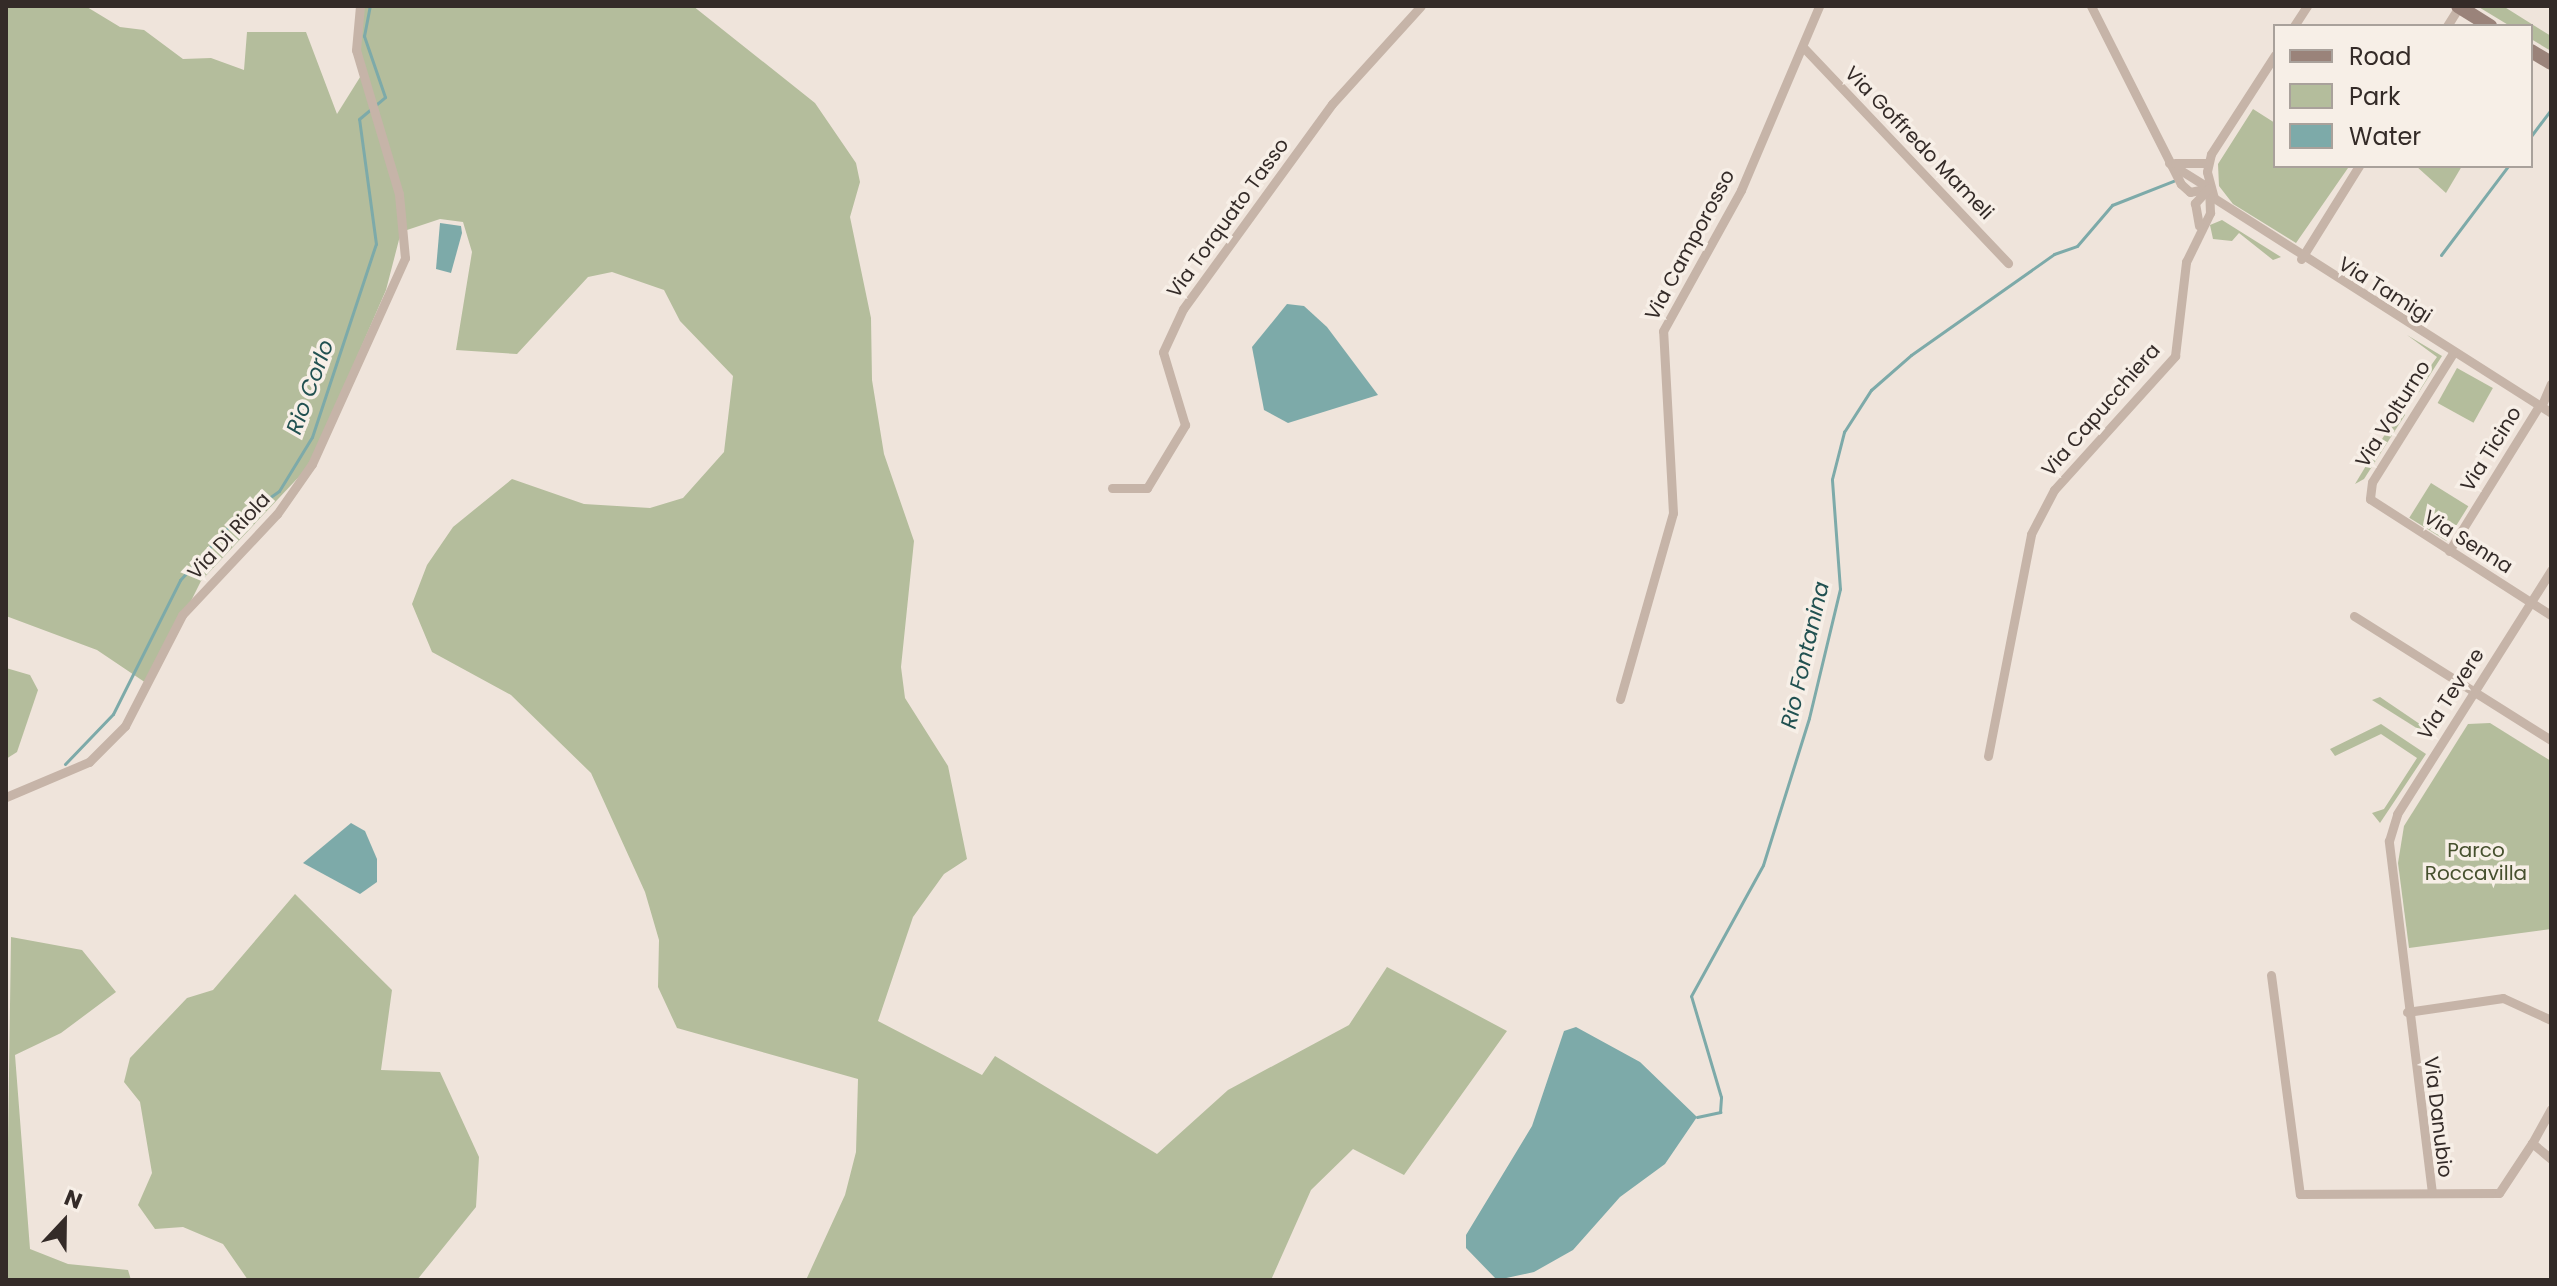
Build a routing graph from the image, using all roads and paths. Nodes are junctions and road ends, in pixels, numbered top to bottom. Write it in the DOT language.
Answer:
graph roads {
  1 [pos="360,6"];
  2 [pos="1421,6"];
  3 [pos="1819,6"];
  4 [pos="2091,6"];
  5 [pos="2307,6"];
  6 [pos="2458,6"];
  7 [pos="2295,24"];
  8 [pos="2448,24"];
  9 [pos="2487,24"];
  10 [pos="1803,47"];
  11 [pos="2533,52"];
  12 [pos="2273,58"];
  13 [pos="2551,63"];
  14 [pos="2169,163"];
  15 [pos="2208,163"];
  16 [pos="2358,168"];
  17 [pos="2209,188"];
  18 [pos="2301,259"];
  19 [pos="2008,263"];
  20 [pos="2453,353"];
  21 [pos="2551,384"];
  22 [pos="2540,406"];
  23 [pos="2551,413"];
  24 [pos="1112,488"];
  25 [pos="2369,496"];
  26 [pos="2449,551"];
  27 [pos="2551,570"];
  28 [pos="2530,602"];
  29 [pos="2551,615"];
  30 [pos="2354,616"];
  31 [pos="2474,692"];
  32 [pos="1620,699"];
  33 [pos="2551,740"];
  34 [pos="1988,756"];
  35 [pos="6,797"];
  36 [pos="2389,841"];
  37 [pos="2271,975"];
  38 [pos="2407,1012"];
  39 [pos="2551,1020"];
  40 [pos="2551,1109"];
  41 [pos="2532,1143"];
  42 [pos="2551,1159"];
  43 [pos="2432,1193"];
  1 -- 35 [label="street, Via Di Riola"];
  2 -- 24 [label="street, Via Torquato Tasso"];
  3 -- 10 [label="street, Via Camporosso"];
  4 -- 14 [label="street"];
  5 -- 7 [label="street"];
  6 -- 8 [label="street"];
  6 -- 9 [label="street"];
  10 -- 19 [label="street, Via Goffredo Mameli"];
  10 -- 32 [label="street, Via Camporosso"];
  11 -- 13 [label="street"];
  12 -- 15 [label="street"];
  14 -- 15 [label="street"];
  14 -- 17 [label="street"];
  14 -- 17 [label="street"];
  15 -- 17 [label="street, Via Capucchiera"];
  16 -- 18 [label="street"];
  17 -- 18 [label="street, Via Tamigi"];
  17 -- 34 [label="street, Via Capucchiera"];
  18 -- 20 [label="street, Via Tamigi"];
  20 -- 22 [label="street, Via Tamigi"];
  20 -- 25 [label="street, Via Volturno"];
  21 -- 22 [label="street, Via Ticino"];
  22 -- 23 [label="street, Via Tamigi"];
  22 -- 26 [label="street, Via Ticino"];
  25 -- 26 [label="street, Via Senna"];
  26 -- 28 [label="street, Via Senna"];
  27 -- 28 [label="street, Via Tevere"];
  28 -- 29 [label="street, Via Senna"];
  28 -- 31 [label="street, Via Tevere"];
  30 -- 31 [label="street"];
  31 -- 33 [label="street"];
  31 -- 36 [label="street, Via Tevere"];
  36 -- 38 [label="street, Via Danubio"];
  37 -- 43 [label="street"];
  38 -- 39 [label="street"];
  38 -- 43 [label="street, Via Danubio"];
  40 -- 41 [label="street, Via Danubio"];
  41 -- 42 [label="street"];
  41 -- 43 [label="street, Via Danubio"];
}
